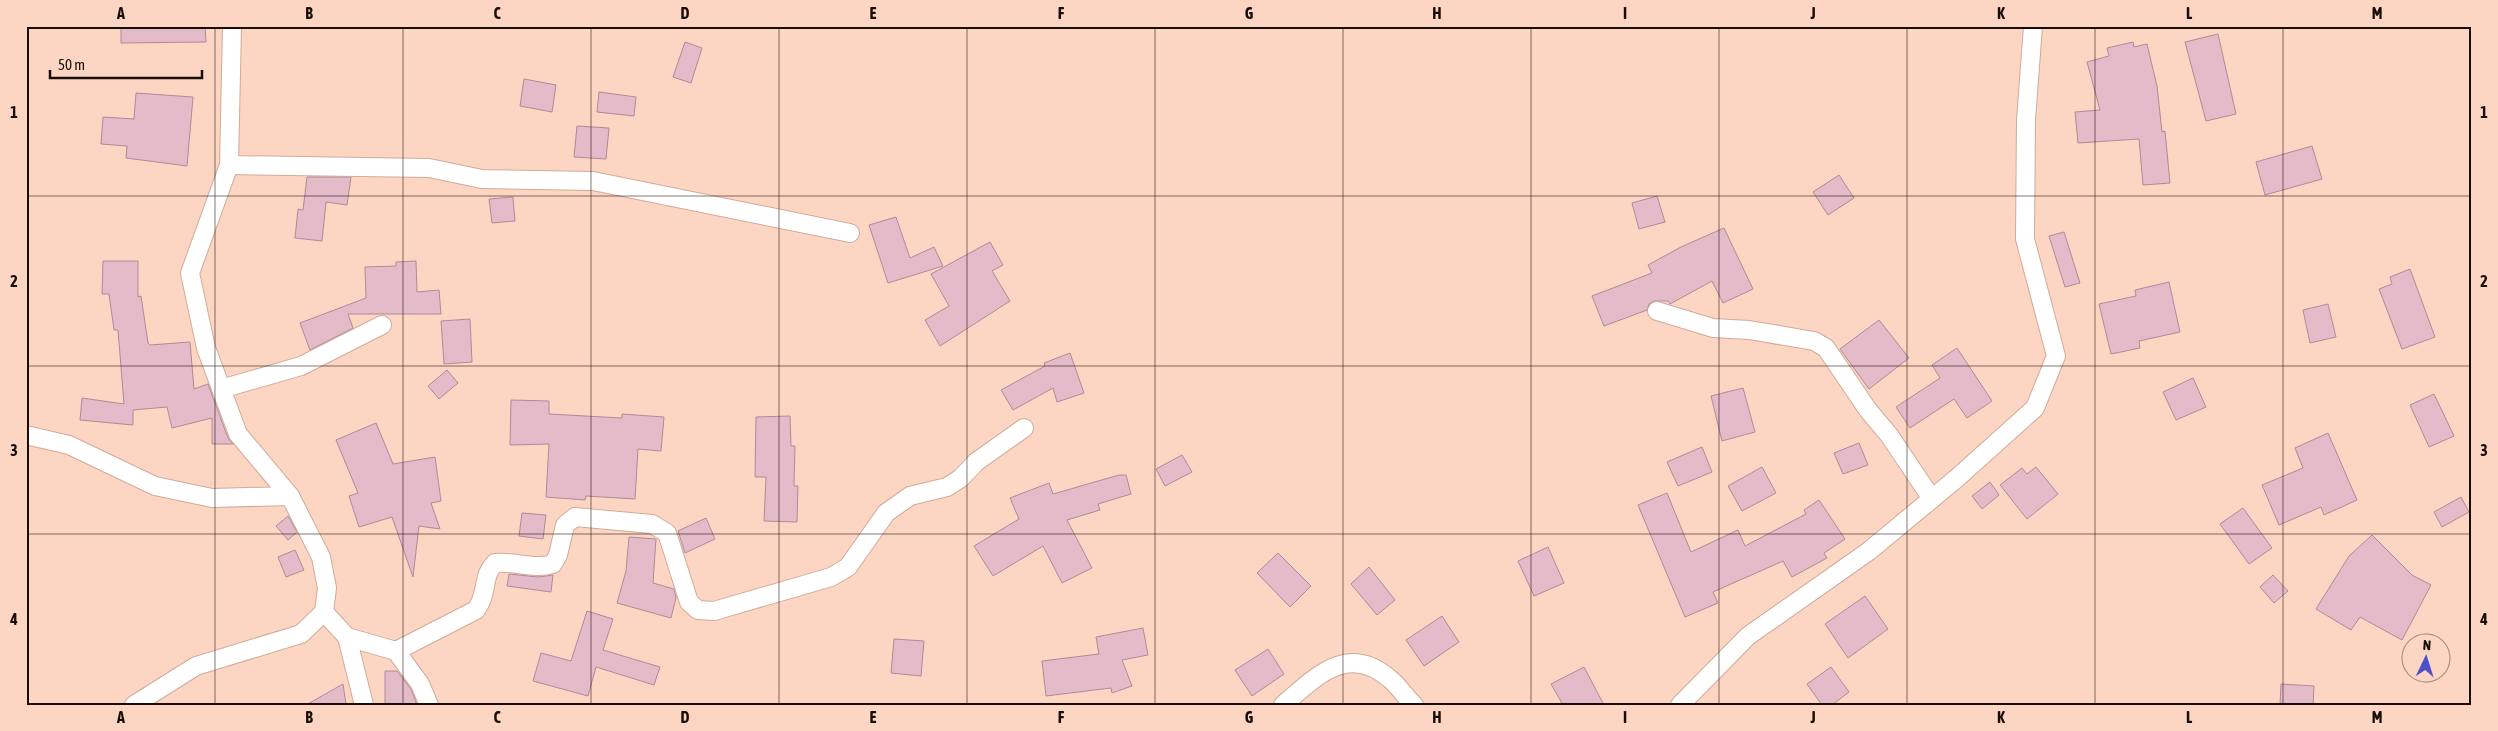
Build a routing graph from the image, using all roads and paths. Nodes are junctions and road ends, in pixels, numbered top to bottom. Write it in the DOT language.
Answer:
graph roads {
  1 [pos="232,26"];
  2 [pos="2032,26"];
  3 [pos="230,165"];
  4 [pos="850,234"];
  5 [pos="1657,311"];
  6 [pos="382,324"];
  7 [pos="221,388"];
  8 [pos="1024,428"];
  9 [pos="26,435"];
  10 [pos="290,496"];
  11 [pos="1932,499"];
  12 [pos="324,612"];
  13 [pos="348,637"];
  14 [pos="396,651"];
  15 [pos="134,705"];
  16 [pos="364,705"];
  17 [pos="430,705"];
  18 [pos="1283,705"];
  19 [pos="1414,705"];
  20 [pos="1680,705"];
  1 -- 3 [label="street"];
  2 -- 11 [label="street"];
  3 -- 4 [label="street"];
  3 -- 7 [label="street"];
  5 -- 11 [label="street"];
  6 -- 7 [label="street"];
  7 -- 10 [label="street"];
  8 -- 14 [label="street"];
  9 -- 10 [label="street"];
  10 -- 12 [label="street"];
  11 -- 20 [label="street"];
  12 -- 13 [label="street"];
  12 -- 15 [label="street"];
  13 -- 14 [label="street"];
  13 -- 16 [label="street"];
  14 -- 17 [label="street"];
  18 -- 19 [label="street"];
}
